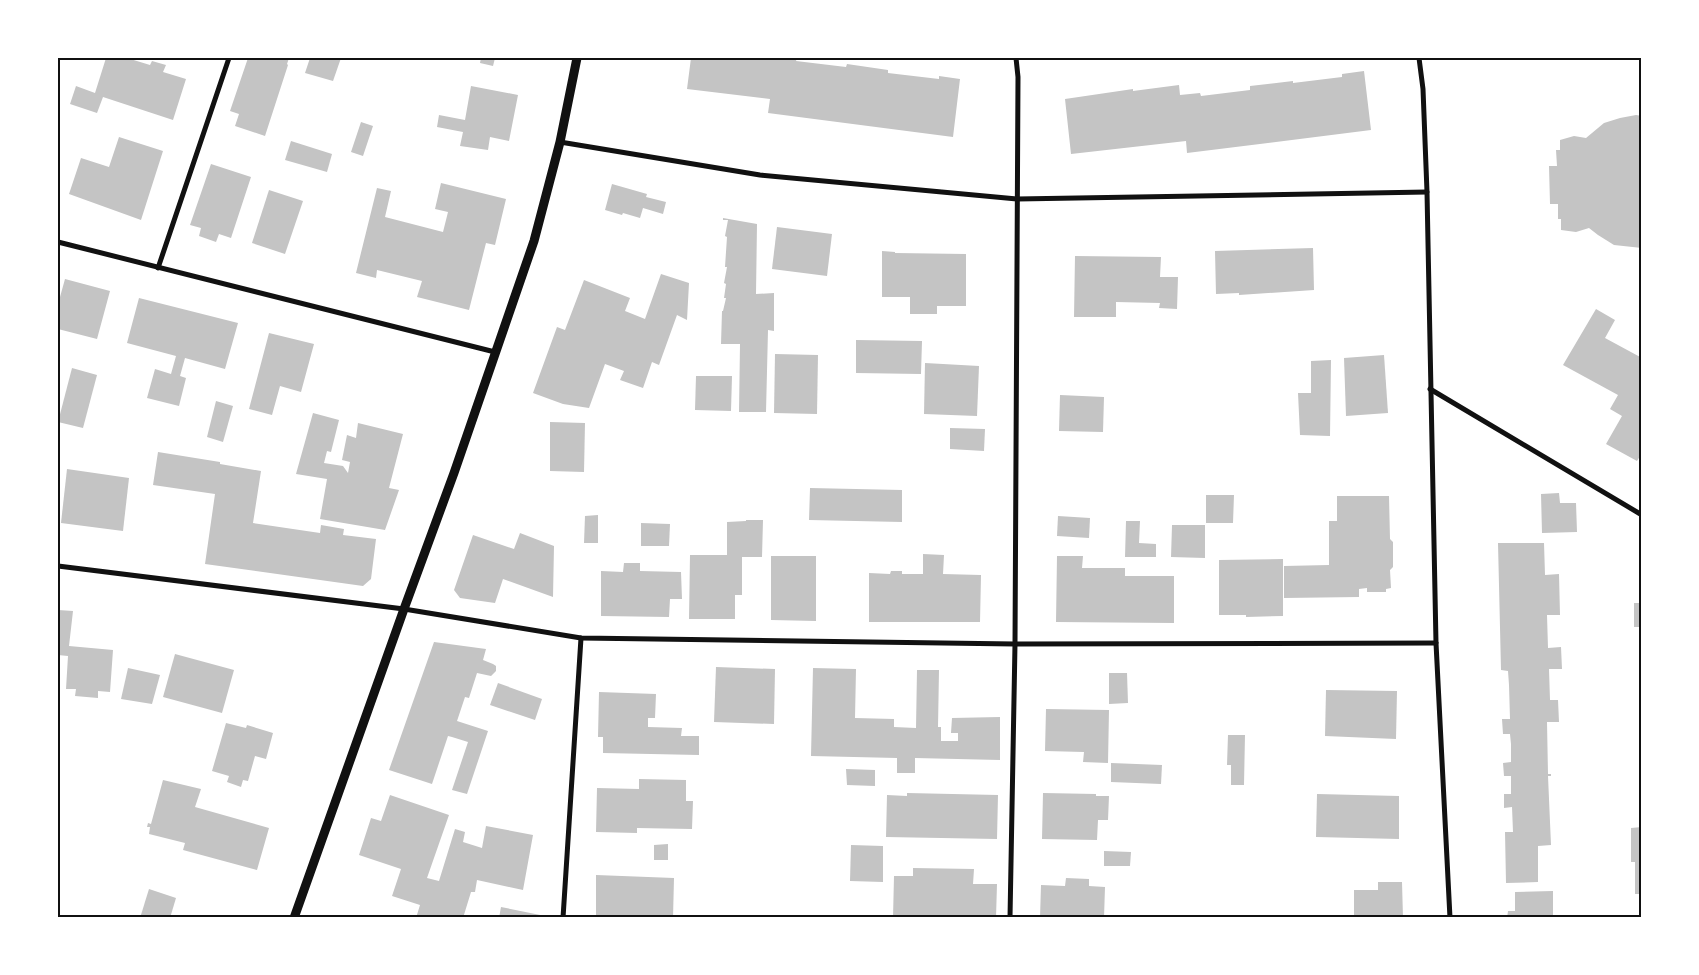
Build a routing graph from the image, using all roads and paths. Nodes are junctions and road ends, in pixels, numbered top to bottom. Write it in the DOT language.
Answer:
graph roads {
  1 [pos="229,58"];
  2 [pos="577,58"];
  3 [pos="1016,58"];
  4 [pos="1419,58"];
  5 [pos="560,142"];
  6 [pos="1427,192"];
  7 [pos="1017,199"];
  8 [pos="58,242"];
  9 [pos="158,268"];
  10 [pos="495,352"];
  11 [pos="1430,390"];
  12 [pos="1642,515"];
  13 [pos="58,566"];
  14 [pos="404,609"];
  15 [pos="581,638"];
  16 [pos="1436,643"];
  17 [pos="1015,644"];
  18 [pos="294,918"];
  19 [pos="563,918"];
  20 [pos="1010,918"];
  21 [pos="1450,918"];
  1 -- 9 [label="street"];
  2 -- 5 [label="street"];
  3 -- 7 [label="street"];
  4 -- 6 [label="street"];
  5 -- 7 [label="street"];
  5 -- 10 [label="street"];
  6 -- 7 [label="street"];
  6 -- 11 [label="street"];
  7 -- 17 [label="street"];
  8 -- 9 [label="street"];
  9 -- 10 [label="street"];
  10 -- 14 [label="street"];
  11 -- 12 [label="street"];
  11 -- 16 [label="street"];
  13 -- 14 [label="street"];
  14 -- 15 [label="street"];
  14 -- 18 [label="street"];
  15 -- 17 [label="street"];
  15 -- 19 [label="street"];
  16 -- 17 [label="street"];
  16 -- 21 [label="street"];
  17 -- 20 [label="street"];
}
